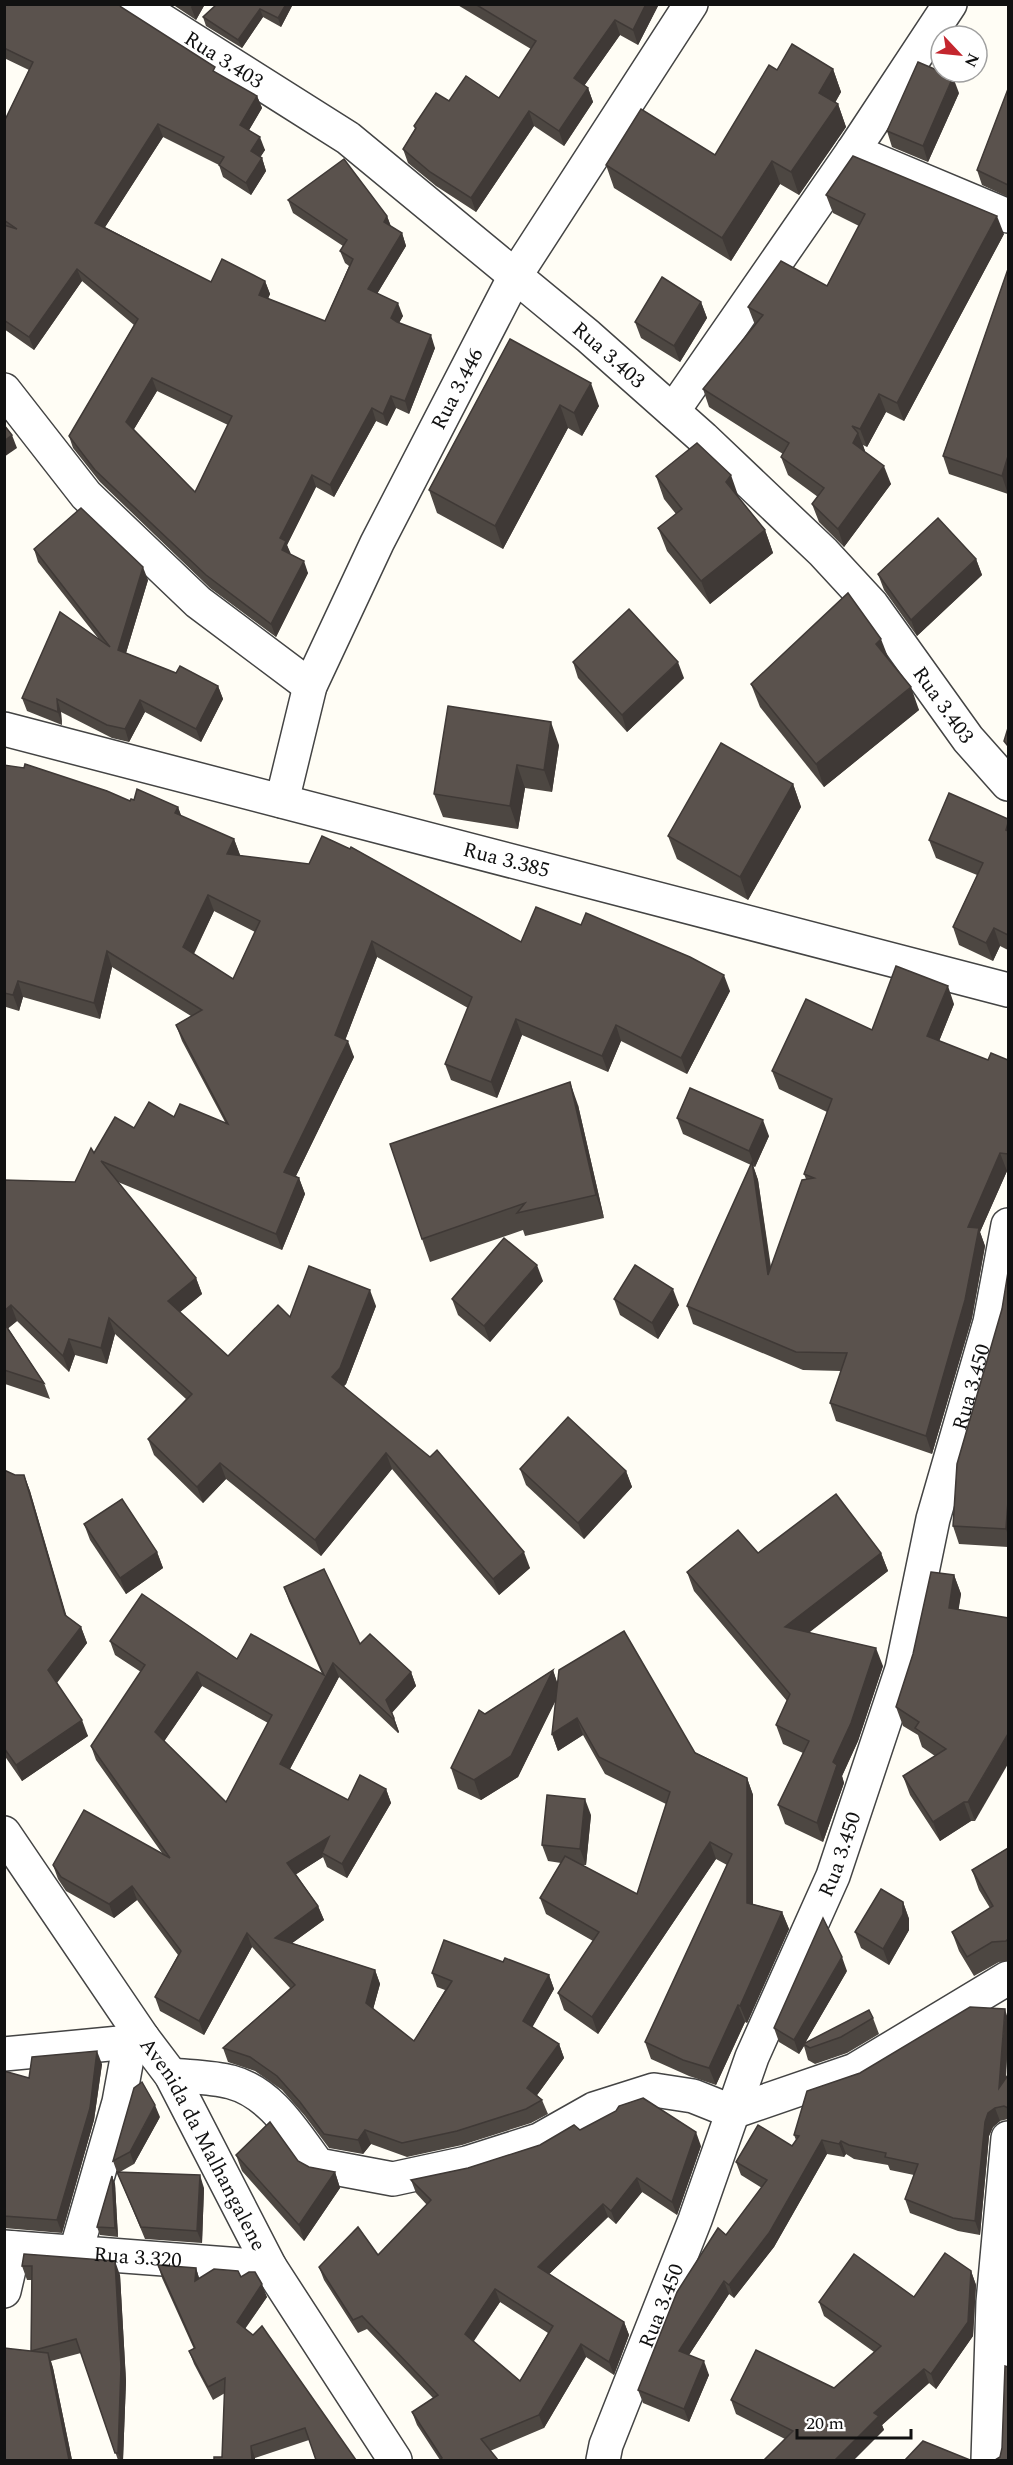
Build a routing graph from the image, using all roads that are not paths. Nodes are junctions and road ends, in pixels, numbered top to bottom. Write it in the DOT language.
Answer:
graph roads {
  1 [pos="136,4"];
  2 [pos="691,4"];
  3 [pos="950,4"];
  4 [pos="853,151"];
  5 [pos="1008,216"];
  6 [pos="515,276"];
  7 [pos="4,390"];
  8 [pos="673,411"];
  9 [pos="309,686"];
  10 [pos="4,729"];
  11 [pos="1008,784"];
  12 [pos="282,801"];
  13 [pos="1008,990"];
  14 [pos="1008,1225"];
  15 [pos="4,1833"];
  16 [pos="1008,1978"];
  17 [pos="137,2040"];
  18 [pos="4,2054"];
  19 [pos="171,2075"];
  20 [pos="733,2112"];
  21 [pos="1008,2138"];
  22 [pos="9,2247"];
  23 [pos="76,2251"];
  24 [pos="270,2267"];
  25 [pos="4,2291"];
  26 [pos="612,2455"];
  27 [pos="394,2460"];
  28 [pos="988,2460"];
  1 -- 6 [label="street, Rua 3.403"];
  2 -- 6 [label="street, Rua 3.446"];
  3 -- 4 [label="street"];
  4 -- 5 [label="street"];
  4 -- 8 [label="street"];
  6 -- 8 [label="street, Rua 3.403"];
  6 -- 9 [label="street, Rua 3.446"];
  7 -- 9 [label="street"];
  8 -- 11 [label="street, Rua 3.403"];
  9 -- 12 [label="street, Rua 3.446"];
  10 -- 12 [label="street, Rua 3.385"];
  12 -- 13 [label="street, Rua 3.385"];
  14 -- 20 [label="street, Rua 3.450"];
  15 -- 17 [label="street, Avenida da Malhangalene"];
  16 -- 20 [label="street"];
  17 -- 18 [label="street"];
  17 -- 19 [label="street, Avenida da Malhangalene"];
  17 -- 23 [label="street"];
  19 -- 20 [label="street"];
  19 -- 24 [label="street, Avenida da Malhangalene"];
  20 -- 26 [label="street, Rua 3.450"];
  21 -- 28 [label="street"];
  22 -- 23 [label="street, Rua 3.320"];
  22 -- 25 [label="street"];
  23 -- 24 [label="street, Rua 3.320"];
  24 -- 27 [label="street, Avenida da Malhangalene"];
}
